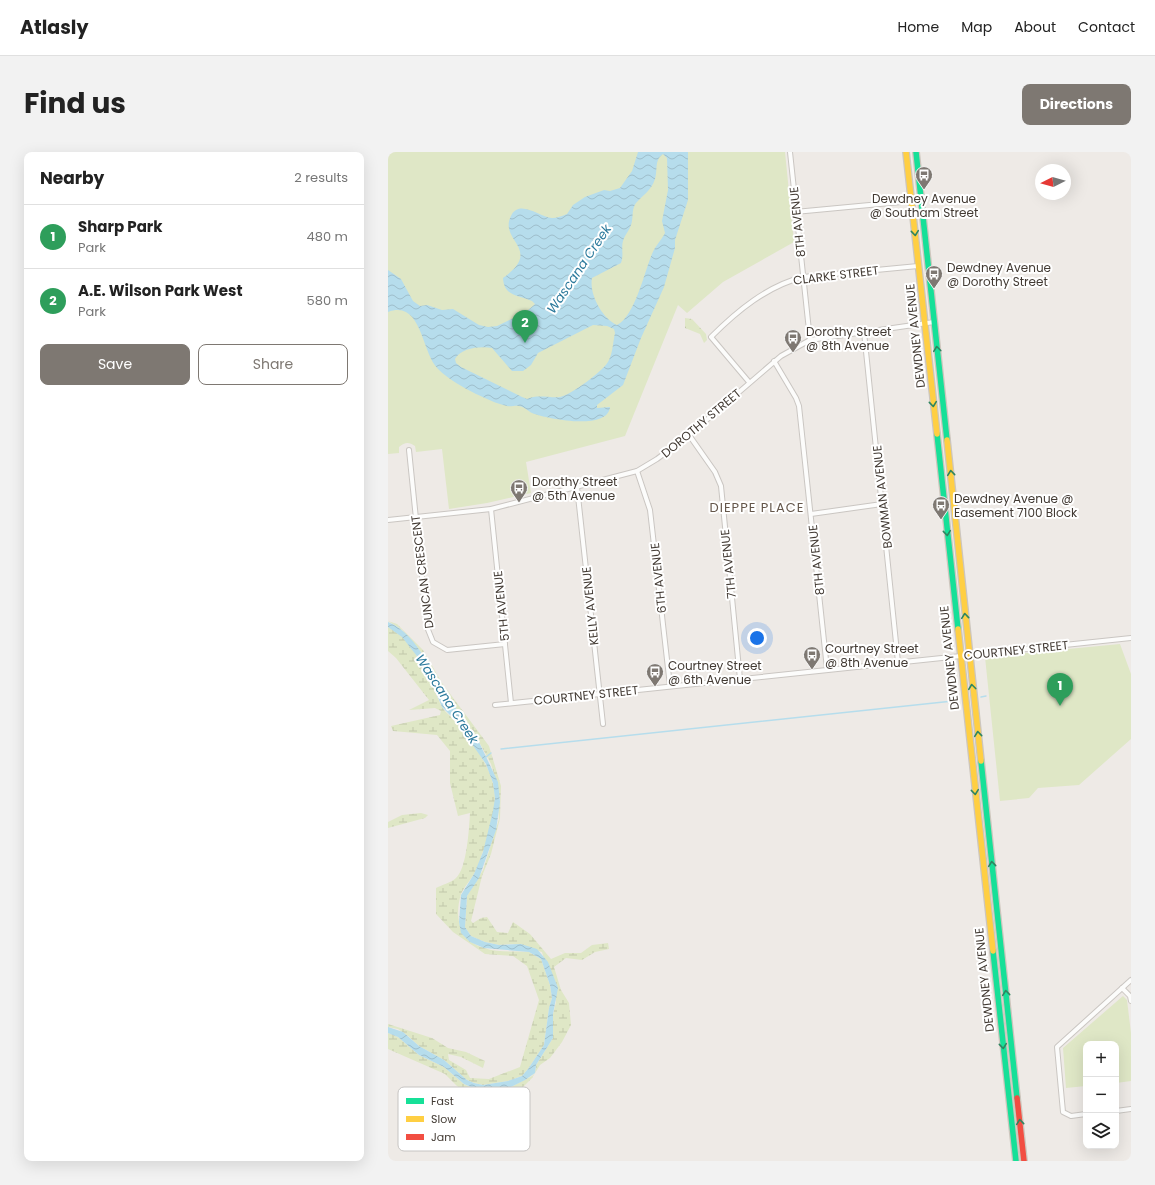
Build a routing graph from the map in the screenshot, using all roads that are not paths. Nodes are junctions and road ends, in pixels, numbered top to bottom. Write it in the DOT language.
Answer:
graph roads {
  1 [pos="790,152"];
  2 [pos="906,152"];
  3 [pos="916,152"];
  4 [pos="912,200"];
  5 [pos="795,212"];
  6 [pos="918,266"];
  7 [pos="803,277"];
  8 [pos="934,322"];
  9 [pos="924,323"];
  10 [pos="864,332"];
  11 [pos="810,340"];
  12 [pos="774,361"];
  13 [pos="750,382"];
  14 [pos="689,435"];
  15 [pos="409,450"];
  16 [pos="637,471"];
  17 [pos="577,487"];
  18 [pos="882,504"];
  19 [pos="491,509"];
  20 [pos="811,514"];
  21 [pos="415,518"];
  22 [pos="388,520"];
  23 [pos="1131,638"];
  24 [pos="505,644"];
  25 [pos="969,655"];
  26 [pos="960,656"];
  27 [pos="898,662"];
  28 [pos="827,670"];
  29 [pos="740,679"];
  30 [pos="670,686"];
  31 [pos="600,694"];
  32 [pos="511,703"];
  33 [pos="495,705"];
  34 [pos="603,724"];
  35 [pos="1131,980"];
  36 [pos="1122,988"];
  37 [pos="1131,1001"];
  38 [pos="1131,1109"];
  39 [pos="1119,1111"];
  40 [pos="1083,1114"];
  41 [pos="1016,1161"];
  42 [pos="1024,1161"];
  1 -- 5 [label="street, 8TH AVENUE"];
  2 -- 4 [label="main road, DEWDNEY AVENUE"];
  3 -- 8 [label="main road, DEWDNEY AVENUE"];
  4 -- 5 [label="street"];
  4 -- 6 [label="main road, DEWDNEY AVENUE, one-way"];
  5 -- 7 [label="street, 8TH AVENUE"];
  6 -- 7 [label="street, CLARKE STREET"];
  6 -- 9 [label="main road, DEWDNEY AVENUE"];
  7 -- 11 [label="street, 8TH AVENUE"];
  7 -- 13 [label="street, CLARKE STREET"];
  8 -- 9 [label="street, DOROTHY STREET"];
  25 -- 8 [label="main road, DEWDNEY AVENUE, one-way"];
  9 -- 10 [label="street, DOROTHY STREET"];
  9 -- 26 [label="main road, DEWDNEY AVENUE, one-way"];
  10 -- 11 [label="street, DOROTHY STREET"];
  10 -- 18 [label="street, BOWMAN AVENUE"];
  11 -- 12 [label="street, DOROTHY STREET"];
  12 -- 13 [label="street, DOROTHY STREET"];
  12 -- 20 [label="street, 8TH AVENUE"];
  13 -- 14 [label="street, DOROTHY STREET"];
  14 -- 16 [label="street, DOROTHY STREET"];
  14 -- 29 [label="street, 7TH AVENUE"];
  15 -- 21 [label="street, DUNCAN CRESCENT"];
  16 -- 17 [label="street, DOROTHY STREET"];
  16 -- 30 [label="street, 6TH AVENUE"];
  17 -- 19 [label="street, DOROTHY STREET"];
  17 -- 31 [label="street, KELLY AVENUE"];
  18 -- 20 [label="street"];
  18 -- 27 [label="street, BOWMAN AVENUE"];
  19 -- 21 [label="street, DOROTHY STREET"];
  19 -- 24 [label="street, 5TH AVENUE"];
  20 -- 28 [label="street, 8TH AVENUE"];
  21 -- 22 [label="street, DOROTHY STREET"];
  21 -- 24 [label="street, DUNCAN CRESCENT"];
  23 -- 25 [label="street, COURTNEY STREET"];
  24 -- 32 [label="street, 5TH AVENUE"];
  25 -- 26 [label="street, COURTNEY STREET"];
  42 -- 25 [label="main road, DEWDNEY AVENUE, one-way"];
  26 -- 27 [label="street, COURTNEY STREET"];
  26 -- 41 [label="main road, DEWDNEY AVENUE, one-way"];
  27 -- 28 [label="street, COURTNEY STREET"];
  28 -- 29 [label="street, COURTNEY STREET"];
  29 -- 30 [label="street, COURTNEY STREET"];
  30 -- 31 [label="street, COURTNEY STREET"];
  31 -- 32 [label="street, COURTNEY STREET"];
  31 -- 34 [label="street, KELLY AVENUE"];
  32 -- 33 [label="street, COURTNEY STREET"];
  35 -- 36 [label="street"];
  36 -- 37 [label="street"];
  36 -- 40 [label="street"];
  38 -- 39 [label="street"];
}
